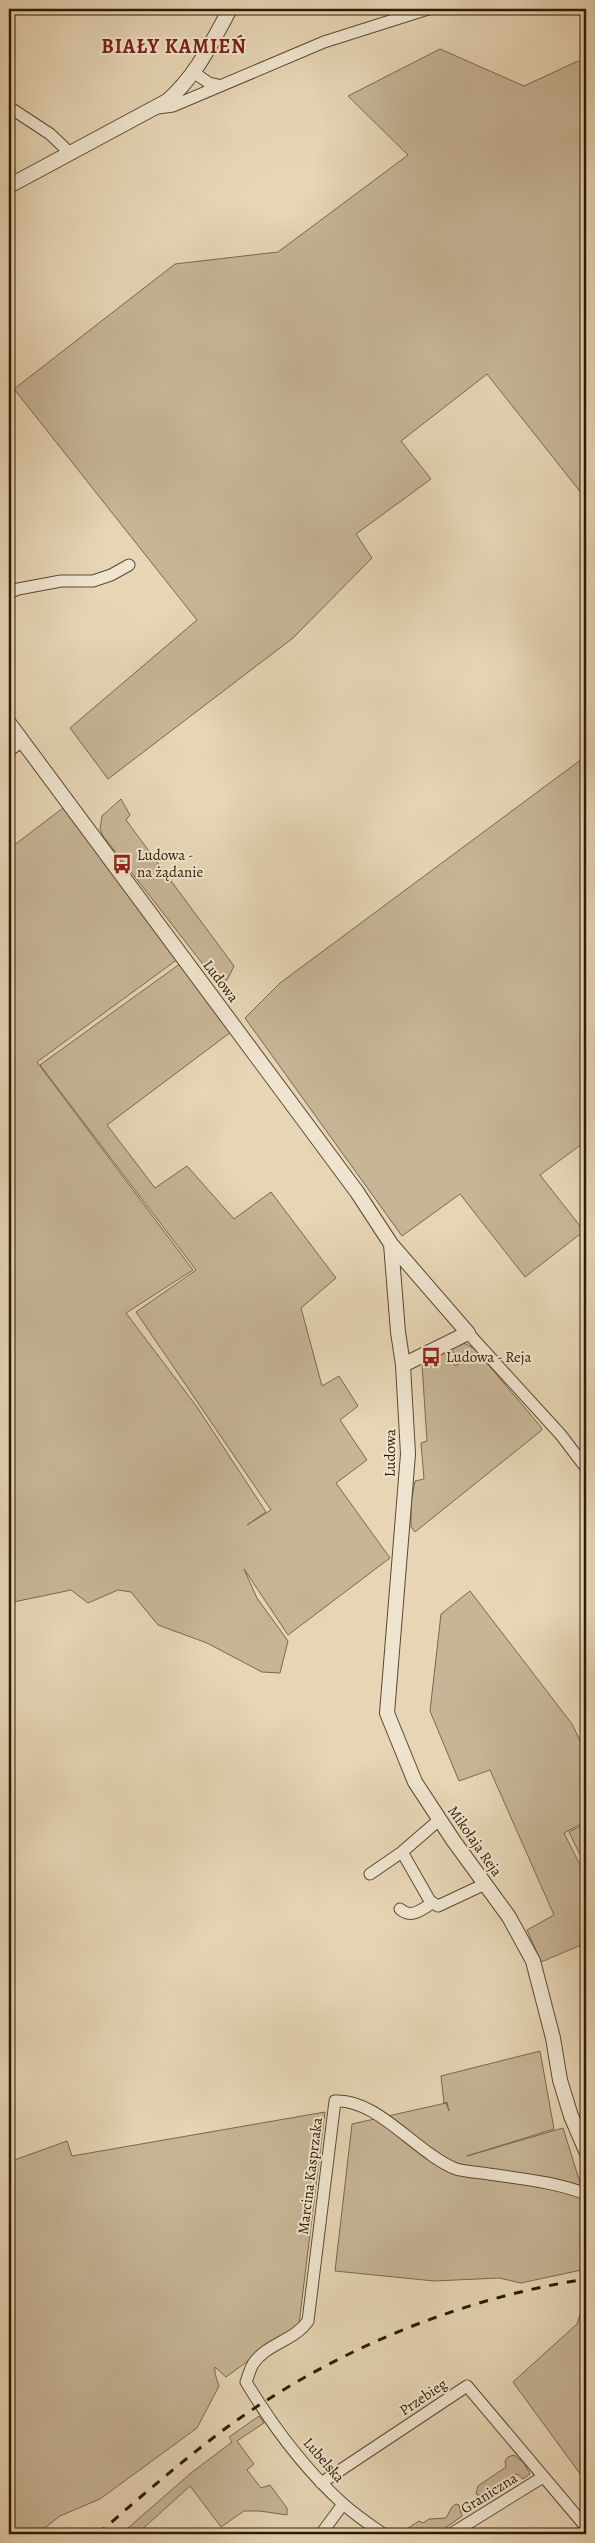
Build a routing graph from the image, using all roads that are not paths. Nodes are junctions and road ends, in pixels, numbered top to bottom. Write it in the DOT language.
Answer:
graph roads {
  1 [pos="230,9"];
  2 [pos="428,9"];
  3 [pos="193,72"];
  4 [pos="218,85"];
  5 [pos="202,94"];
  6 [pos="9,107"];
  7 [pos="155,108"];
  8 [pos="70,153"];
  9 [pos="9,186"];
  10 [pos="129,565"];
  11 [pos="9,593"];
  12 [pos="9,723"];
  13 [pos="22,741"];
  14 [pos="9,751"];
  15 [pos="392,1244"];
  16 [pos="468,1333"];
  17 [pos="403,1365"];
  18 [pos="586,1468"];
  19 [pos="402,1542"];
  20 [pos="439,1820"];
  21 [pos="402,1852"];
  22 [pos="370,1874"];
  23 [pos="485,1884"];
  24 [pos="432,1903"];
  25 [pos="400,1909"];
  26 [pos="586,2151"];
  27 [pos="586,2194"];
  28 [pos="260,2405"];
  29 [pos="543,2477"];
  30 [pos="321,2483"];
  31 [pos="343,2504"];
  32 [pos="586,2526"];
  33 [pos="321,2534"];
  34 [pos="383,2534"];
  35 [pos="451,2534"];
  1 -- 3 [label="street"];
  2 -- 4 [label="street"];
  3 -- 4 [label="street"];
  3 -- 5 [label="street"];
  3 -- 7 [label="street"];
  4 -- 5 [label="street"];
  5 -- 7 [label="street"];
  6 -- 8 [label="street"];
  7 -- 8 [label="street"];
  8 -- 9 [label="street"];
  10 -- 11 [label="street"];
  12 -- 13 [label="street, Ludowa"];
  13 -- 14 [label="street"];
  13 -- 15 [label="street, Ludowa"];
  15 -- 16 [label="street, Ludowa"];
  15 -- 17 [label="street, Ludowa"];
  16 -- 17 [label="street"];
  16 -- 18 [label="street, Ludowa"];
  17 -- 19 [label="street, Ludowa"];
  19 -- 20 [label="street, Mikołaja Reja"];
  20 -- 21 [label="street"];
  20 -- 23 [label="street, Mikołaja Reja"];
  21 -- 22 [label="street"];
  21 -- 24 [label="street"];
  23 -- 24 [label="street"];
  23 -- 26 [label="street, Mikołaja Reja"];
  24 -- 25 [label="street"];
  27 -- 28 [label="street, Marcina Kasprzaka"];
  28 -- 30 [label="street, Lubelska"];
  29 -- 30 [label="street, Przebieg"];
  29 -- 32 [label="street"];
  29 -- 35 [label="street, Graniczna"];
  30 -- 31 [label="street, Lubelska"];
  31 -- 33 [label="street, Lubelska"];
  31 -- 34 [label="street"];
}
